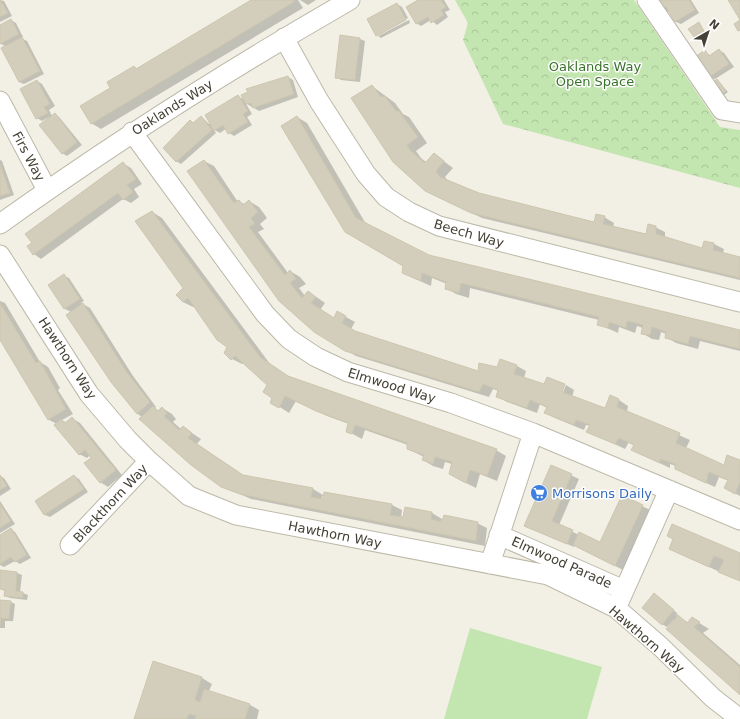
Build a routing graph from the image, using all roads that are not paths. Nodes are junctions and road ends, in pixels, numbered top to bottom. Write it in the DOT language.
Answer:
graph roads {
  1 [pos="350,0"];
  2 [pos="647,0"];
  3 [pos="284,38"];
  4 [pos="0,102"];
  5 [pos="740,113"];
  6 [pos="132,132"];
  7 [pos="47,190"];
  8 [pos="0,224"];
  9 [pos="0,255"];
  10 [pos="740,302"];
  11 [pos="532,433"];
  12 [pos="149,461"];
  13 [pos="669,490"];
  14 [pos="740,520"];
  15 [pos="499,535"];
  16 [pos="70,545"];
  17 [pos="490,564"];
  18 [pos="624,590"];
  19 [pos="616,608"];
  20 [pos="740,719"];
  1 -- 3 [label="street, Oaklands Way"];
  2 -- 5 [label="street"];
  3 -- 6 [label="street, Oaklands Way"];
  3 -- 10 [label="street, Beech Way"];
  4 -- 7 [label="street, Firs Way"];
  6 -- 7 [label="street, Oaklands Way"];
  6 -- 11 [label="street, Elmwood Way"];
  7 -- 8 [label="street, Oaklands Way"];
  9 -- 12 [label="street, Hawthorn Way"];
  11 -- 13 [label="street, Elmwood Way"];
  11 -- 15 [label="street, Elmwood Parade"];
  12 -- 16 [label="street, Blackthorn Way"];
  12 -- 17 [label="street, Hawthorn Way"];
  13 -- 14 [label="street, Elmwood Way"];
  13 -- 18 [label="street, Elmwood Parade"];
  15 -- 17 [label="street, Elmwood Parade"];
  15 -- 18 [label="street, Elmwood Parade"];
  17 -- 19 [label="street, Hawthorn Way"];
  18 -- 19 [label="street, Elmwood Parade"];
  19 -- 20 [label="street, Hawthorn Way"];
}
